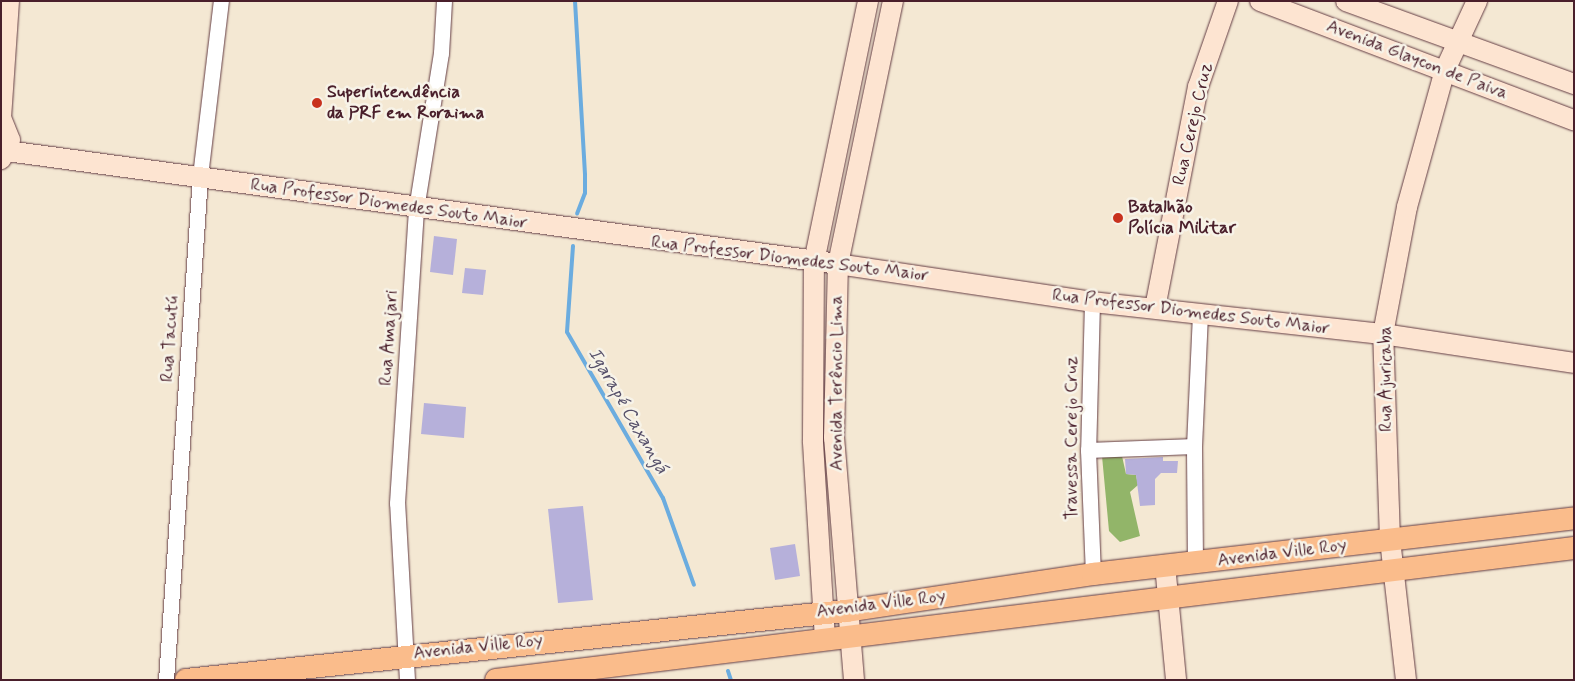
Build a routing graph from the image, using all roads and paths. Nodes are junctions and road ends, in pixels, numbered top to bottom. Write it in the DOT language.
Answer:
graph roads {
  1 [pos="9,1"];
  2 [pos="221,1"];
  3 [pos="444,1"];
  4 [pos="868,1"];
  5 [pos="1228,1"];
  6 [pos="1260,1"];
  7 [pos="1346,1"];
  8 [pos="1477,1"];
  9 [pos="888,3"];
  10 [pos="1456,42"];
  11 [pos="1445,70"];
  12 [pos="1574,84"];
  13 [pos="1,118"];
  14 [pos="1574,120"];
  15 [pos="4,155"];
  16 [pos="200,176"];
  17 [pos="416,209"];
  18 [pos="814,262"];
  19 [pos="838,264"];
  20 [pos="1092,302"];
  21 [pos="1155,308"];
  22 [pos="1200,313"];
  23 [pos="1383,334"];
  24 [pos="1574,363"];
  25 [pos="1194,446"];
  26 [pos="1088,450"];
  27 [pos="1574,518"];
  28 [pos="1390,540"];
  29 [pos="1574,548"];
  30 [pos="1195,563"];
  31 [pos="1165,565"];
  32 [pos="1393,570"];
  33 [pos="1093,574"];
  34 [pos="1168,598"];
  35 [pos="822,611"];
  36 [pos="846,611"];
  37 [pos="848,637"];
  38 [pos="825,639"];
  39 [pos="405,655"];
  40 [pos="166,680"];
  41 [pos="186,680"];
  42 [pos="407,680"];
  43 [pos="496,680"];
  44 [pos="854,680"];
  45 [pos="1176,680"];
  46 [pos="1406,680"];
  1 -- 13 [label="street"];
  2 -- 16 [label="street, Rua Tacutú"];
  3 -- 17 [label="street, Rua Amajari"];
  4 -- 18 [label="street, Avenida Terêncio Lima"];
  5 -- 21 [label="street, Rua Cerejo Cruz"];
  6 -- 11 [label="street, Avenida Glaycon de Paiva"];
  7 -- 10 [label="street, Avenida Glaycon de Paiva"];
  8 -- 10 [label="street, Rua Ajuricaba"];
  9 -- 19 [label="street, Avenida Terêncio Lima"];
  10 -- 11 [label="street, Rua Ajuricaba"];
  10 -- 12 [label="street, Avenida Glaycon de Paiva"];
  11 -- 14 [label="street, Avenida Glaycon de Paiva"];
  11 -- 23 [label="street, Rua Ajuricaba"];
  13 -- 15 [label="street"];
  15 -- 16 [label="street, Rua Professor Diomedes Souto Maior"];
  16 -- 17 [label="street, Rua Professor Diomedes Souto Maior"];
  16 -- 40 [label="street, Rua Tacutú"];
  17 -- 18 [label="street, Rua Professor Diomedes Souto Maior"];
  17 -- 39 [label="street, Rua Amajari"];
  18 -- 19 [label="street, Rua Professor Diomedes Souto Maior"];
  18 -- 35 [label="street, Avenida Terêncio Lima"];
  19 -- 20 [label="street, Rua Professor Diomedes Souto Maior"];
  19 -- 36 [label="street, Avenida Terêncio Lima"];
  20 -- 21 [label="street, Rua Professor Diomedes Souto Maior"];
  20 -- 26 [label="street, Travessa Cerejo Cruz"];
  21 -- 22 [label="street, Rua Professor Diomedes Souto Maior"];
  22 -- 23 [label="street, Rua Professor Diomedes Souto Maior"];
  22 -- 25 [label="street"];
  23 -- 24 [label="street, Rua Professor Diomedes Souto Maior"];
  23 -- 28 [label="street, Rua Ajuricaba"];
  25 -- 26 [label="street"];
  25 -- 30 [label="street"];
  26 -- 33 [label="street, Travessa Cerejo Cruz"];
  27 -- 28 [label="main road, Avenida Ville Roy"];
  28 -- 30 [label="main road, Avenida Ville Roy"];
  28 -- 32 [label="street, Rua Ajuricaba"];
  29 -- 32 [label="main road, Avenida Ville Roy"];
  30 -- 31 [label="main road, Avenida Ville Roy"];
  31 -- 33 [label="main road, Avenida Ville Roy"];
  31 -- 34 [label="street"];
  32 -- 34 [label="main road, Avenida Ville Roy"];
  32 -- 46 [label="street, Rua Ajuricaba"];
  33 -- 36 [label="main road, Avenida Ville Roy"];
  34 -- 37 [label="main road, Avenida Ville Roy"];
  34 -- 45 [label="street"];
  35 -- 36 [label="main road, Avenida Ville Roy"];
  35 -- 38 [label="street, Avenida Terêncio Lima"];
  35 -- 39 [label="main road, Avenida Ville Roy"];
  36 -- 37 [label="street, Avenida Terêncio Lima"];
  37 -- 38 [label="main road, Avenida Ville Roy"];
  37 -- 44 [label="street, Avenida Terêncio Lima"];
  38 -- 43 [label="main road, Avenida Ville Roy"];
  39 -- 41 [label="main road, Avenida Ville Roy"];
  39 -- 42 [label="street, Rua Amajari"];
}
